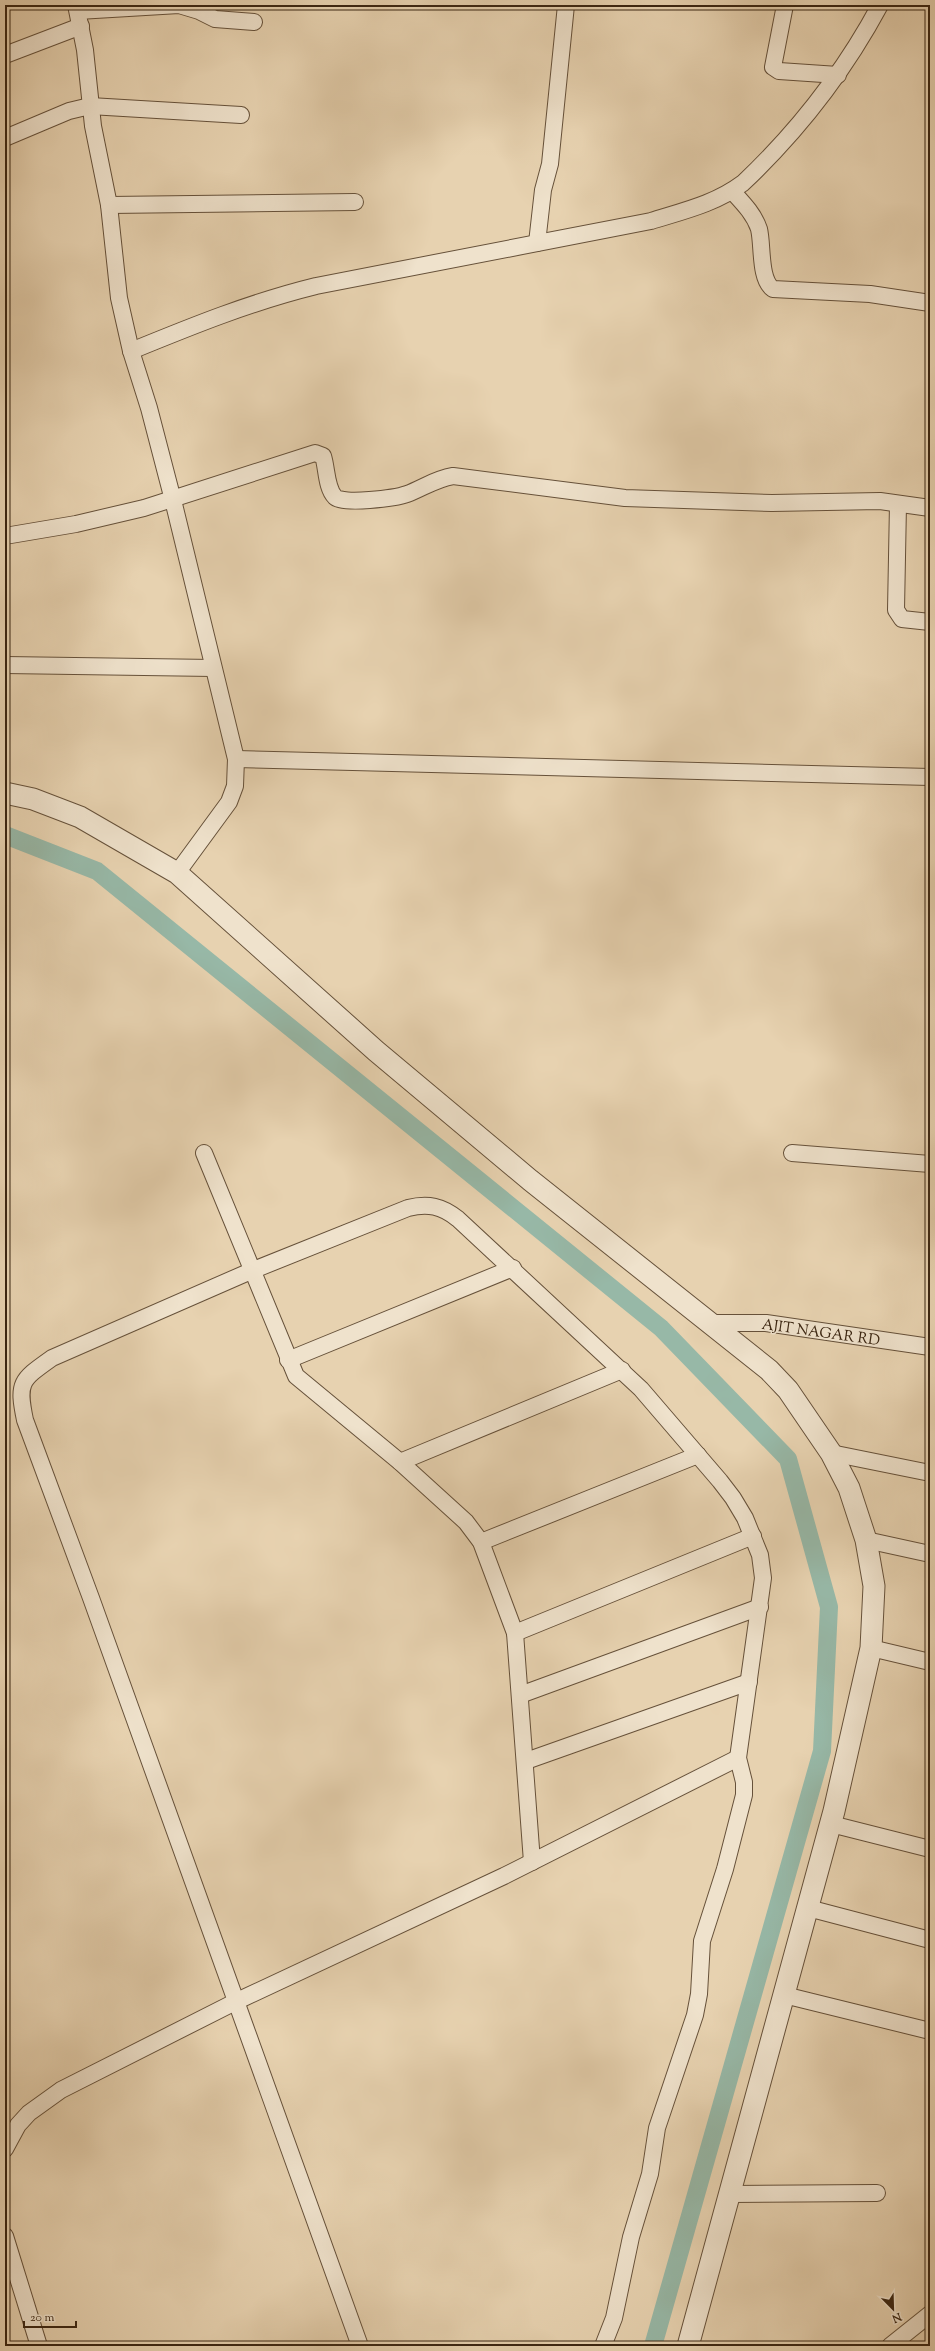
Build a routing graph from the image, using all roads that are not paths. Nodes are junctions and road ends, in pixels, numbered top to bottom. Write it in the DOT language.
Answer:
graph roads {
  1 [pos="566,5"];
  2 [pos="784,5"];
  3 [pos="880,5"];
  4 [pos="78,14"];
  5 [pos="254,22"];
  6 [pos="5,55"];
  7 [pos="838,75"];
  8 [pos="90,106"];
  9 [pos="241,115"];
  10 [pos="5,138"];
  11 [pos="732,191"];
  12 [pos="355,202"];
  13 [pos="109,205"];
  14 [pos="537,243"];
  15 [pos="930,303"];
  16 [pos="131,351"];
  17 [pos="173,500"];
  18 [pos="898,504"];
  19 [pos="930,508"];
  20 [pos="5,536"];
  21 [pos="930,622"];
  22 [pos="5,665"];
  23 [pos="213,668"];
  24 [pos="236,759"];
  25 [pos="930,777"];
  26 [pos="5,793"];
  27 [pos="177,874"];
  28 [pos="204,1153"];
  29 [pos="792,1153"];
  30 [pos="930,1164"];
  31 [pos="513,1268"];
  32 [pos="251,1271"];
  33 [pos="711,1323"];
  34 [pos="930,1347"];
  35 [pos="288,1360"];
  36 [pos="622,1370"];
  37 [pos="831,1453"];
  38 [pos="698,1455"];
  39 [pos="400,1462"];
  40 [pos="930,1473"];
  41 [pos="753,1536"];
  42 [pos="866,1540"];
  43 [pos="481,1542"];
  44 [pos="930,1554"];
  45 [pos="760,1607"];
  46 [pos="515,1633"];
  47 [pos="871,1648"];
  48 [pos="930,1662"];
  49 [pos="749,1682"];
  50 [pos="520,1695"];
  51 [pos="738,1758"];
  52 [pos="526,1761"];
  53 [pos="830,1824"];
  54 [pos="930,1849"];
  55 [pos="532,1862"];
  56 [pos="808,1908"];
  57 [pos="930,1940"];
  58 [pos="784,1995"];
  59 [pos="235,2002"];
  60 [pos="930,2031"];
  61 [pos="5,2149"];
  62 [pos="877,2193"];
  63 [pos="730,2194"];
  64 [pos="5,2236"];
  65 [pos="930,2314"];
  66 [pos="39,2346"];
  67 [pos="360,2346"];
  68 [pos="603,2346"];
  69 [pos="688,2346"];
  70 [pos="890,2346"];
  1 -- 14 [label="street"];
  2 -- 7 [label="street"];
  3 -- 7 [label="street"];
  4 -- 5 [label="street"];
  4 -- 6 [label="street"];
  4 -- 8 [label="street"];
  7 -- 11 [label="street"];
  8 -- 9 [label="street"];
  8 -- 10 [label="street"];
  8 -- 13 [label="street"];
  11 -- 14 [label="street"];
  11 -- 15 [label="street"];
  12 -- 13 [label="street"];
  13 -- 16 [label="street"];
  14 -- 16 [label="street"];
  16 -- 17 [label="street"];
  17 -- 18 [label="street"];
  17 -- 20 [label="street"];
  17 -- 23 [label="street"];
  18 -- 19 [label="street"];
  18 -- 21 [label="street"];
  22 -- 23 [label="street"];
  23 -- 24 [label="street"];
  24 -- 25 [label="street"];
  24 -- 27 [label="street"];
  26 -- 27 [label="street"];
  27 -- 33 [label="street"];
  28 -- 32 [label="street"];
  29 -- 30 [label="street"];
  31 -- 32 [label="street"];
  31 -- 35 [label="street"];
  31 -- 36 [label="street"];
  32 -- 35 [label="street"];
  32 -- 59 [label="street"];
  33 -- 34 [label="street, AJIT NAGAR RD"];
  33 -- 37 [label="street"];
  35 -- 39 [label="street"];
  36 -- 38 [label="street"];
  36 -- 39 [label="street"];
  37 -- 40 [label="street"];
  37 -- 42 [label="street"];
  38 -- 41 [label="street"];
  38 -- 43 [label="street"];
  39 -- 43 [label="street"];
  41 -- 45 [label="street"];
  41 -- 46 [label="street"];
  42 -- 44 [label="street"];
  42 -- 47 [label="street"];
  43 -- 46 [label="street"];
  45 -- 49 [label="street"];
  45 -- 50 [label="street"];
  46 -- 50 [label="street"];
  47 -- 48 [label="street"];
  47 -- 53 [label="street"];
  49 -- 51 [label="street"];
  49 -- 52 [label="street"];
  50 -- 52 [label="street"];
  51 -- 55 [label="street"];
  51 -- 68 [label="street"];
  52 -- 55 [label="street"];
  53 -- 54 [label="street"];
  53 -- 56 [label="street"];
  55 -- 59 [label="street"];
  56 -- 57 [label="street"];
  56 -- 58 [label="street"];
  58 -- 60 [label="street"];
  58 -- 63 [label="street"];
  59 -- 61 [label="street"];
  59 -- 67 [label="street"];
  62 -- 63 [label="street"];
  63 -- 69 [label="street"];
  64 -- 66 [label="street"];
  65 -- 70 [label="street"];
}
